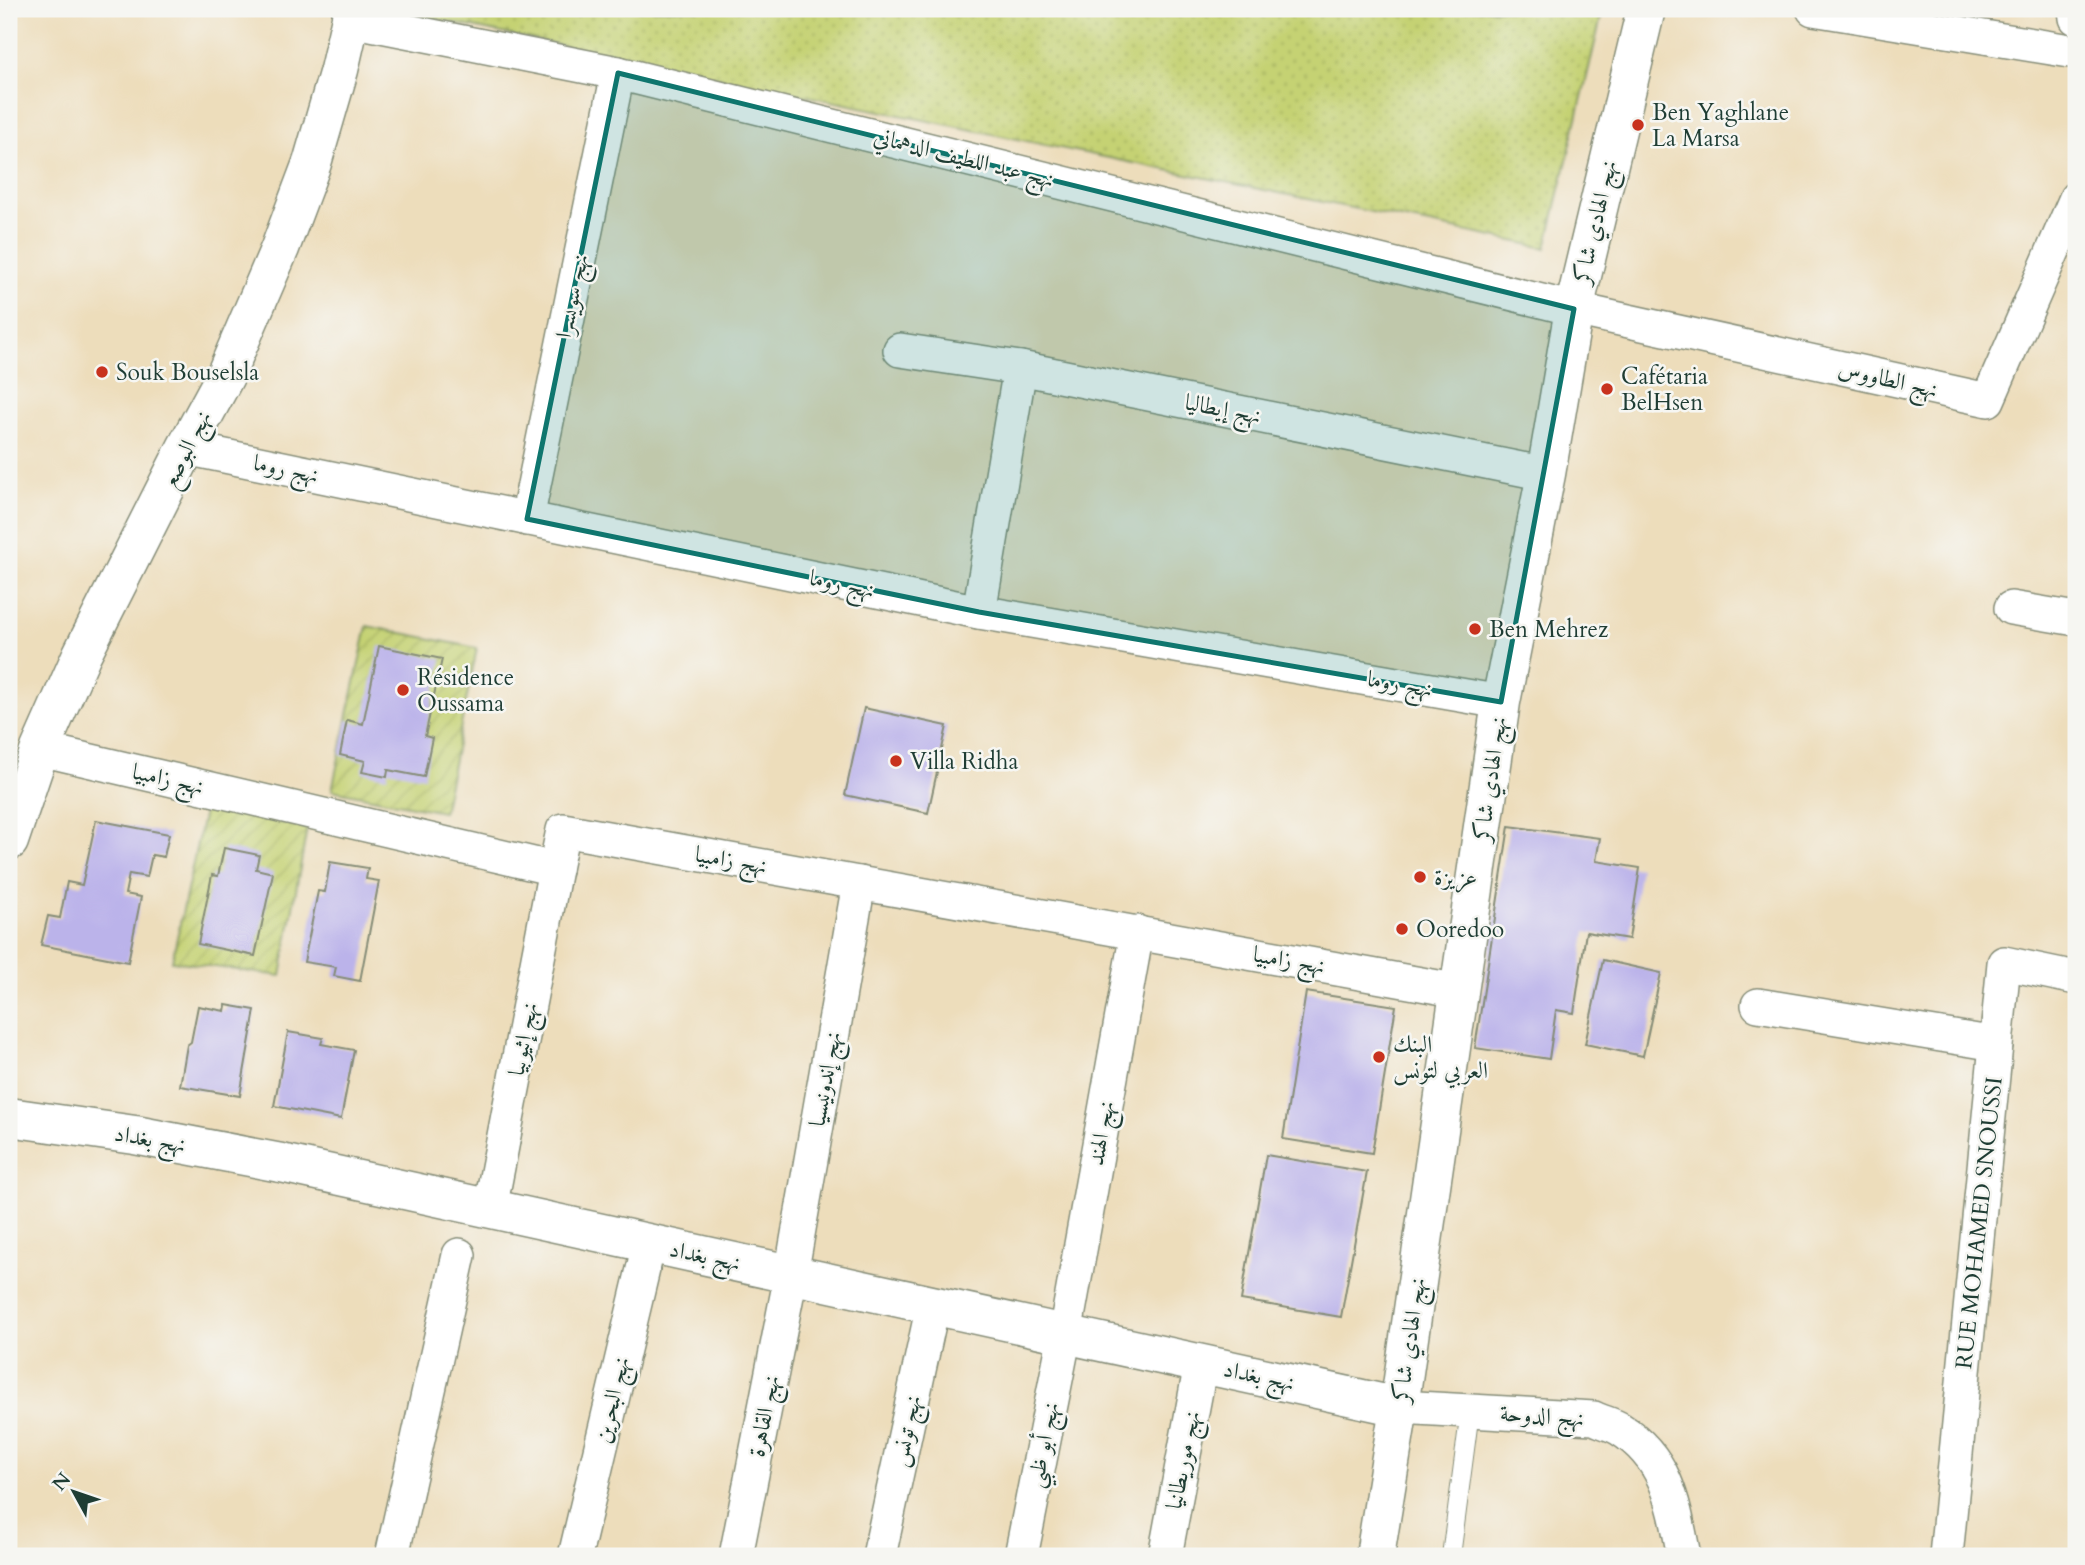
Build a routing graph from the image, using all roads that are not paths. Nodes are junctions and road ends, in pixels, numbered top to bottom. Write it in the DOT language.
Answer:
graph roads {
  1 [pos="1646,9"];
  2 [pos="1813,9"];
  3 [pos="2075,9"];
  4 [pos="352,14"];
  5 [pos="2076,18"];
  6 [pos="2076,52"];
  7 [pos="618,73"];
  8 [pos="2076,198"];
  9 [pos="1574,309"];
  10 [pos="900,350"];
  11 [pos="1020,368"];
  12 [pos="186,448"];
  13 [pos="1546,474"];
  14 [pos="527,519"];
  15 [pos="2011,608"];
  16 [pos="979,612"];
  17 [pos="2076,619"];
  18 [pos="1501,702"];
  19 [pos="40,749"];
  20 [pos="9,841"];
  21 [pos="555,869"];
  22 [pos="859,883"];
  23 [pos="1137,932"];
  24 [pos="2076,978"];
  25 [pos="1460,991"];
  26 [pos="1758,1005"];
  27 [pos="1996,1044"];
  28 [pos="9,1117"];
  29 [pos="490,1209"];
  30 [pos="649,1244"];
  31 [pos="459,1255"];
  32 [pos="791,1275"];
  33 [pos="933,1305"];
  34 [pos="1065,1334"];
  35 [pos="1201,1364"];
  36 [pos="1399,1407"];
  37 [pos="1469,1411"];
  38 [pos="392,1556"];
  39 [pos="575,1556"];
  40 [pos="736,1556"];
  41 [pos="879,1556"];
  42 [pos="1021,1556"];
  43 [pos="1165,1556"];
  44 [pos="1375,1556"];
  45 [pos="1451,1556"];
  46 [pos="1684,1556"];
  47 [pos="1946,1556"];
  1 -- 9 [label="street, نهج الهادي شاكر"];
  2 -- 6 [label="street"];
  3 -- 5 [label="street"];
  4 -- 7 [label="street, نهج عبد اللطيف الدهماني"];
  4 -- 12 [label="street, نهج البوصع"];
  7 -- 9 [label="street, نهج عبد اللطيف الدهماني"];
  7 -- 14 [label="street, نهج سويسرا"];
  8 -- 9 [label="street, نهج الطاووس"];
  9 -- 13 [label="street, نهج الهادي شاكر"];
  10 -- 11 [label="street, نهج إيطاليا"];
  11 -- 13 [label="street, نهج إيطاليا"];
  11 -- 16 [label="street"];
  12 -- 14 [label="street, نهج روما"];
  12 -- 19 [label="street, نهج البوصع"];
  13 -- 18 [label="street, نهج الهادي شاكر"];
  14 -- 16 [label="street, نهج روما"];
  15 -- 17 [label="street"];
  16 -- 18 [label="street, نهج روما"];
  18 -- 25 [label="street, نهج الهادي شاكر"];
  19 -- 20 [label="street, نهج البوصع"];
  19 -- 21 [label="street, نهج زامبيا"];
  21 -- 22 [label="street, نهج زامبيا"];
  21 -- 29 [label="street, نهج إثيوبيا"];
  22 -- 23 [label="street, نهج زامبيا"];
  22 -- 32 [label="street, نهج إندونيسيا"];
  23 -- 25 [label="street, نهج زامبيا"];
  23 -- 34 [label="street, نهج الهند"];
  24 -- 27 [label="street, RUE MOHAMED SNOUSSI"];
  25 -- 36 [label="street, نهج الهادي شاكر"];
  26 -- 27 [label="street"];
  27 -- 47 [label="street, RUE MOHAMED SNOUSSI"];
  28 -- 29 [label="street, نهج بغداد"];
  29 -- 30 [label="street, نهج بغداد"];
  30 -- 32 [label="street, نهج بغداد"];
  30 -- 39 [label="street, نهج البحرين"];
  31 -- 38 [label="street"];
  32 -- 33 [label="street, نهج بغداد"];
  32 -- 40 [label="street, نهج القاهرة"];
  33 -- 34 [label="street, نهج بغداد"];
  33 -- 41 [label="street, نهج تونس"];
  34 -- 35 [label="street, نهج بغداد"];
  34 -- 42 [label="street, نهج أبو ظبي"];
  35 -- 36 [label="street, نهج بغداد"];
  35 -- 43 [label="street, نهج موريطانيا"];
  36 -- 37 [label="street, نهج الدوحة"];
  36 -- 44 [label="street, نهج الهادي شاكر"];
  37 -- 45 [label="lane"];
  37 -- 46 [label="street, نهج الدوحة"];
}
